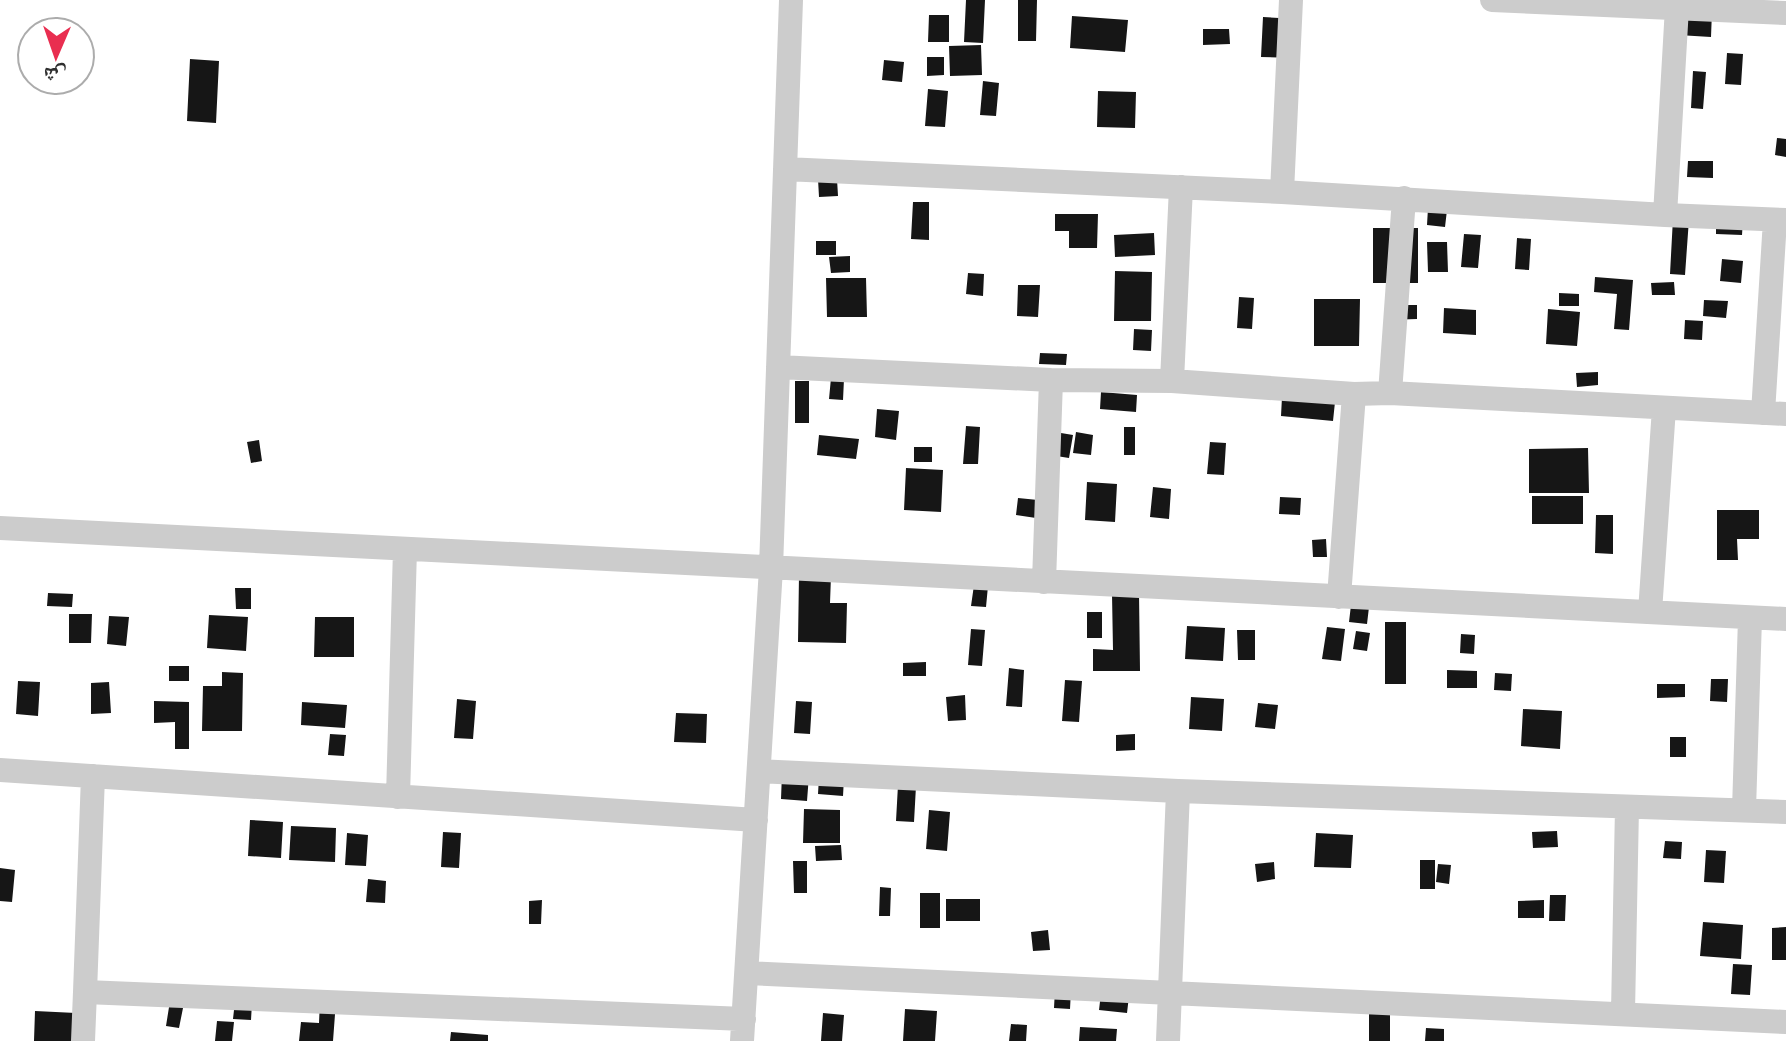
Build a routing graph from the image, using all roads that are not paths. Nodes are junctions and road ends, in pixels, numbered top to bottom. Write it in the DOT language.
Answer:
graph roads {
  1 [pos="791,0"];
  2 [pos="1291,0"];
  3 [pos="1492,0"];
  4 [pos="1677,7"];
  5 [pos="1778,8"];
  6 [pos="785,169"];
  7 [pos="1181,187"];
  8 [pos="1282,192"];
  9 [pos="1404,198"];
  10 [pos="1665,215"];
  11 [pos="1780,220"];
  12 [pos="778,367"];
  13 [pos="1051,380"];
  14 [pos="1172,381"];
  15 [pos="1390,393"];
  16 [pos="1354,394"];
  17 [pos="1664,408"];
  18 [pos="1775,414"];
  19 [pos="0,528"];
  20 [pos="405,549"];
  21 [pos="771,568"];
  22 [pos="1044,582"];
  23 [pos="1339,597"];
  24 [pos="1650,612"];
  25 [pos="1750,618"];
  26 [pos="1786,619"];
  27 [pos="0,770"];
  28 [pos="759,771"];
  29 [pos="93,776"];
  30 [pos="1178,791"];
  31 [pos="398,797"];
  32 [pos="1627,807"];
  33 [pos="1744,810"];
  34 [pos="1786,812"];
  35 [pos="756,820"];
  36 [pos="747,973"];
  37 [pos="1170,991"];
  38 [pos="85,992"];
  39 [pos="1623,1012"];
  40 [pos="1786,1022"];
  41 [pos="743,1030"];
  42 [pos="1730,1030"];
  43 [pos="83,1041"];
  44 [pos="1168,1041"];
  1 -- 6 [label="street"];
  2 -- 8 [label="street"];
  3 -- 4 [label="street"];
  4 -- 5 [label="street"];
  4 -- 10 [label="street"];
  6 -- 7 [label="street"];
  6 -- 12 [label="street"];
  7 -- 8 [label="street"];
  7 -- 14 [label="street"];
  8 -- 9 [label="street"];
  9 -- 10 [label="street"];
  9 -- 15 [label="street"];
  10 -- 11 [label="street"];
  11 -- 18 [label="street"];
  12 -- 13 [label="street"];
  12 -- 21 [label="street"];
  13 -- 14 [label="street"];
  13 -- 22 [label="street"];
  14 -- 16 [label="street"];
  15 -- 16 [label="street"];
  15 -- 17 [label="street"];
  16 -- 23 [label="street"];
  17 -- 18 [label="street"];
  17 -- 24 [label="street"];
  19 -- 20 [label="street"];
  20 -- 21 [label="street"];
  20 -- 31 [label="street"];
  21 -- 22 [label="street"];
  21 -- 28 [label="street"];
  22 -- 23 [label="street"];
  23 -- 24 [label="street"];
  24 -- 25 [label="street"];
  25 -- 26 [label="street"];
  25 -- 33 [label="street"];
  27 -- 29 [label="street"];
  28 -- 30 [label="street"];
  28 -- 35 [label="street"];
  29 -- 31 [label="street"];
  29 -- 38 [label="street"];
  30 -- 32 [label="street"];
  30 -- 37 [label="street"];
  31 -- 35 [label="street"];
  32 -- 33 [label="street"];
  32 -- 39 [label="street"];
  33 -- 34 [label="street"];
  35 -- 36 [label="street"];
  36 -- 37 [label="street"];
  36 -- 41 [label="street"];
  37 -- 39 [label="street"];
  37 -- 44 [label="street"];
  38 -- 41 [label="street"];
  38 -- 43 [label="street"];
  39 -- 42 [label="street"];
  40 -- 42 [label="street"];
}
